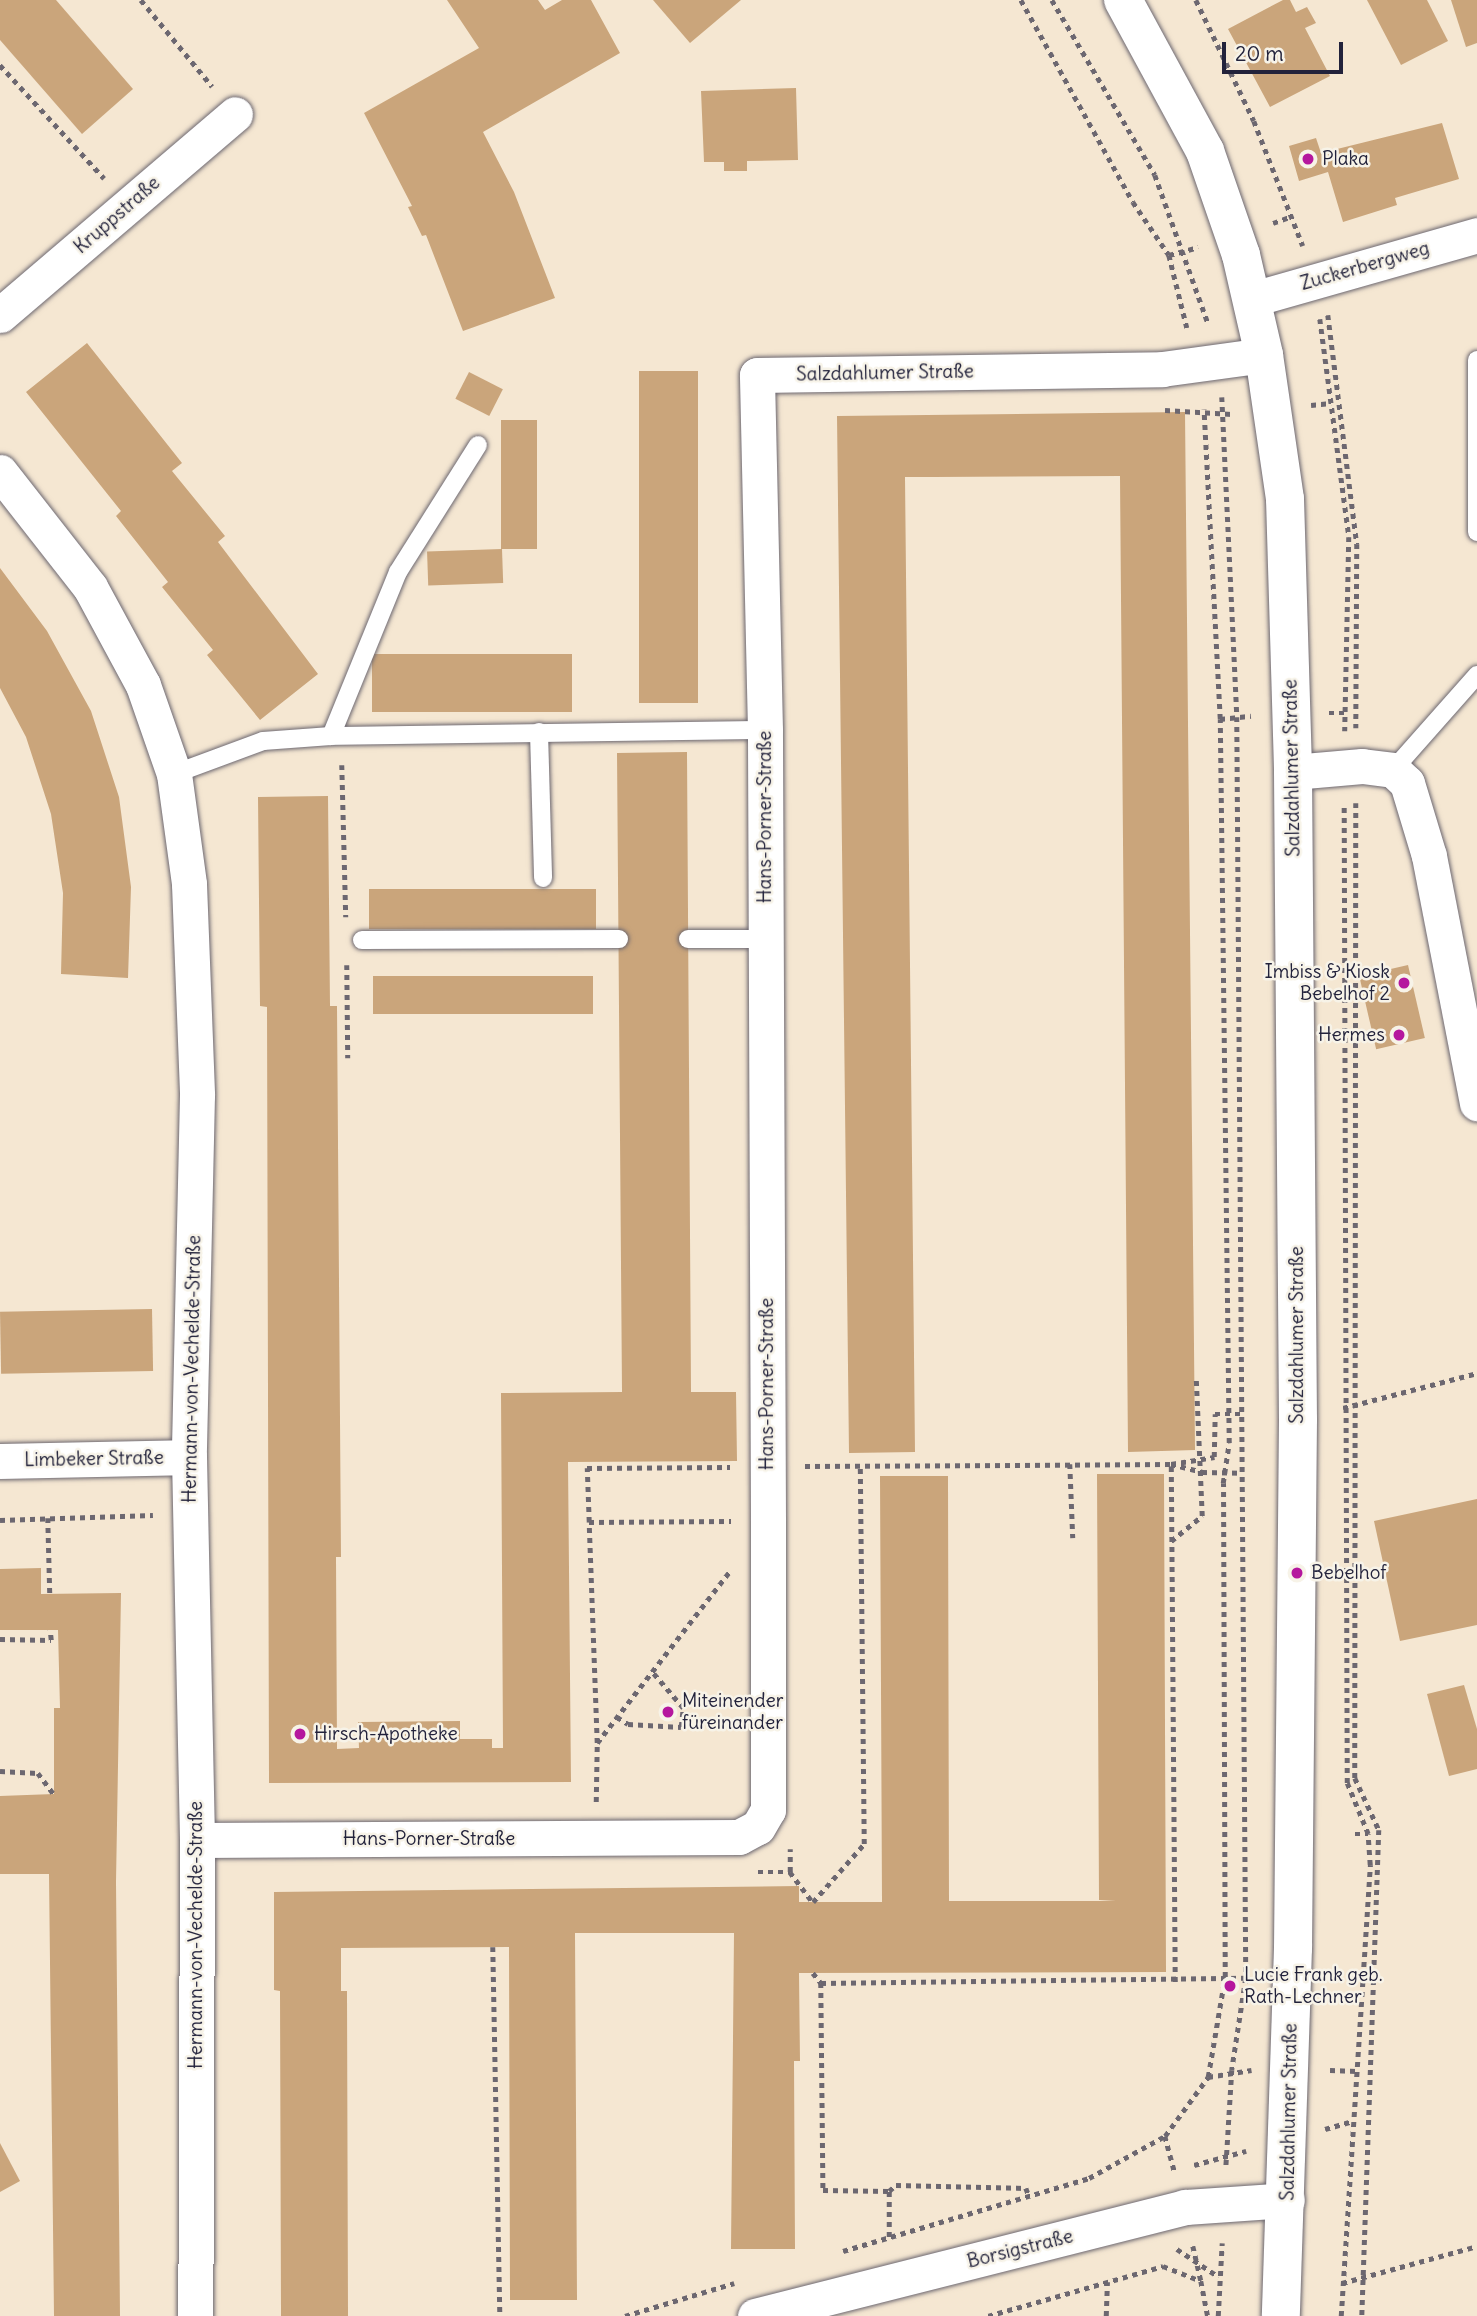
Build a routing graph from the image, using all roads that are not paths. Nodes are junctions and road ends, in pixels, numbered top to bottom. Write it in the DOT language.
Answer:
graph roads {
  1 [pos="1123,0"];
  2 [pos="235,114"];
  3 [pos="1477,235"];
  4 [pos="1253,299"];
  5 [pos="0,315"];
  6 [pos="1264,355"];
  7 [pos="1477,360"];
  8 [pos="757,375"];
  9 [pos="478,445"];
  10 [pos="0,472"];
  11 [pos="1477,532"];
  12 [pos="1477,676"];
  13 [pos="765,730"];
  14 [pos="539,732"];
  15 [pos="336,735"];
  16 [pos="1394,770"];
  17 [pos="1293,772"];
  18 [pos="174,774"];
  19 [pos="543,878"];
  20 [pos="619,939"];
  21 [pos="688,939"];
  22 [pos="766,939"];
  23 [pos="362,940"];
  24 [pos="1477,1103"];
  25 [pos="189,1457"];
  26 [pos="0,1461"];
  27 [pos="197,1840"];
  28 [pos="1287,2200"];
  29 [pos="195,2316"];
  30 [pos="755,2316"];
  31 [pos="1281,2316"];
  1 -- 4 [label="main road, Salzdahlumer Straße"];
  2 -- 5 [label="street, Kruppstraße"];
  3 -- 4 [label="street, Zuckerbergweg"];
  4 -- 6 [label="main road, Salzdahlumer Straße"];
  6 -- 8 [label="street, Salzdahlumer Straße"];
  6 -- 17 [label="main road, Salzdahlumer Straße"];
  7 -- 11 [label="lane"];
  8 -- 13 [label="street, Hans-Porner-Straße"];
  9 -- 15 [label="lane"];
  10 -- 18 [label="street, Hermann-von-Vechelde-Straße"];
  12 -- 16 [label="lane"];
  13 -- 14 [label="lane"];
  13 -- 22 [label="street, Hans-Porner-Straße"];
  14 -- 15 [label="lane"];
  14 -- 19 [label="lane"];
  15 -- 18 [label="lane"];
  16 -- 17 [label="street"];
  16 -- 24 [label="street"];
  17 -- 28 [label="main road, Salzdahlumer Straße"];
  18 -- 25 [label="street, Hermann-von-Vechelde-Straße"];
  20 -- 23 [label="lane"];
  21 -- 22 [label="lane"];
  22 -- 27 [label="street, Hans-Porner-Straße"];
  25 -- 26 [label="street, Limbeker Straße"];
  25 -- 27 [label="street, Hermann-von-Vechelde-Straße"];
  27 -- 29 [label="street, Hermann-von-Vechelde-Straße"];
  28 -- 30 [label="street, Borsigstraße"];
  28 -- 31 [label="main road, Salzdahlumer Straße"];
}
